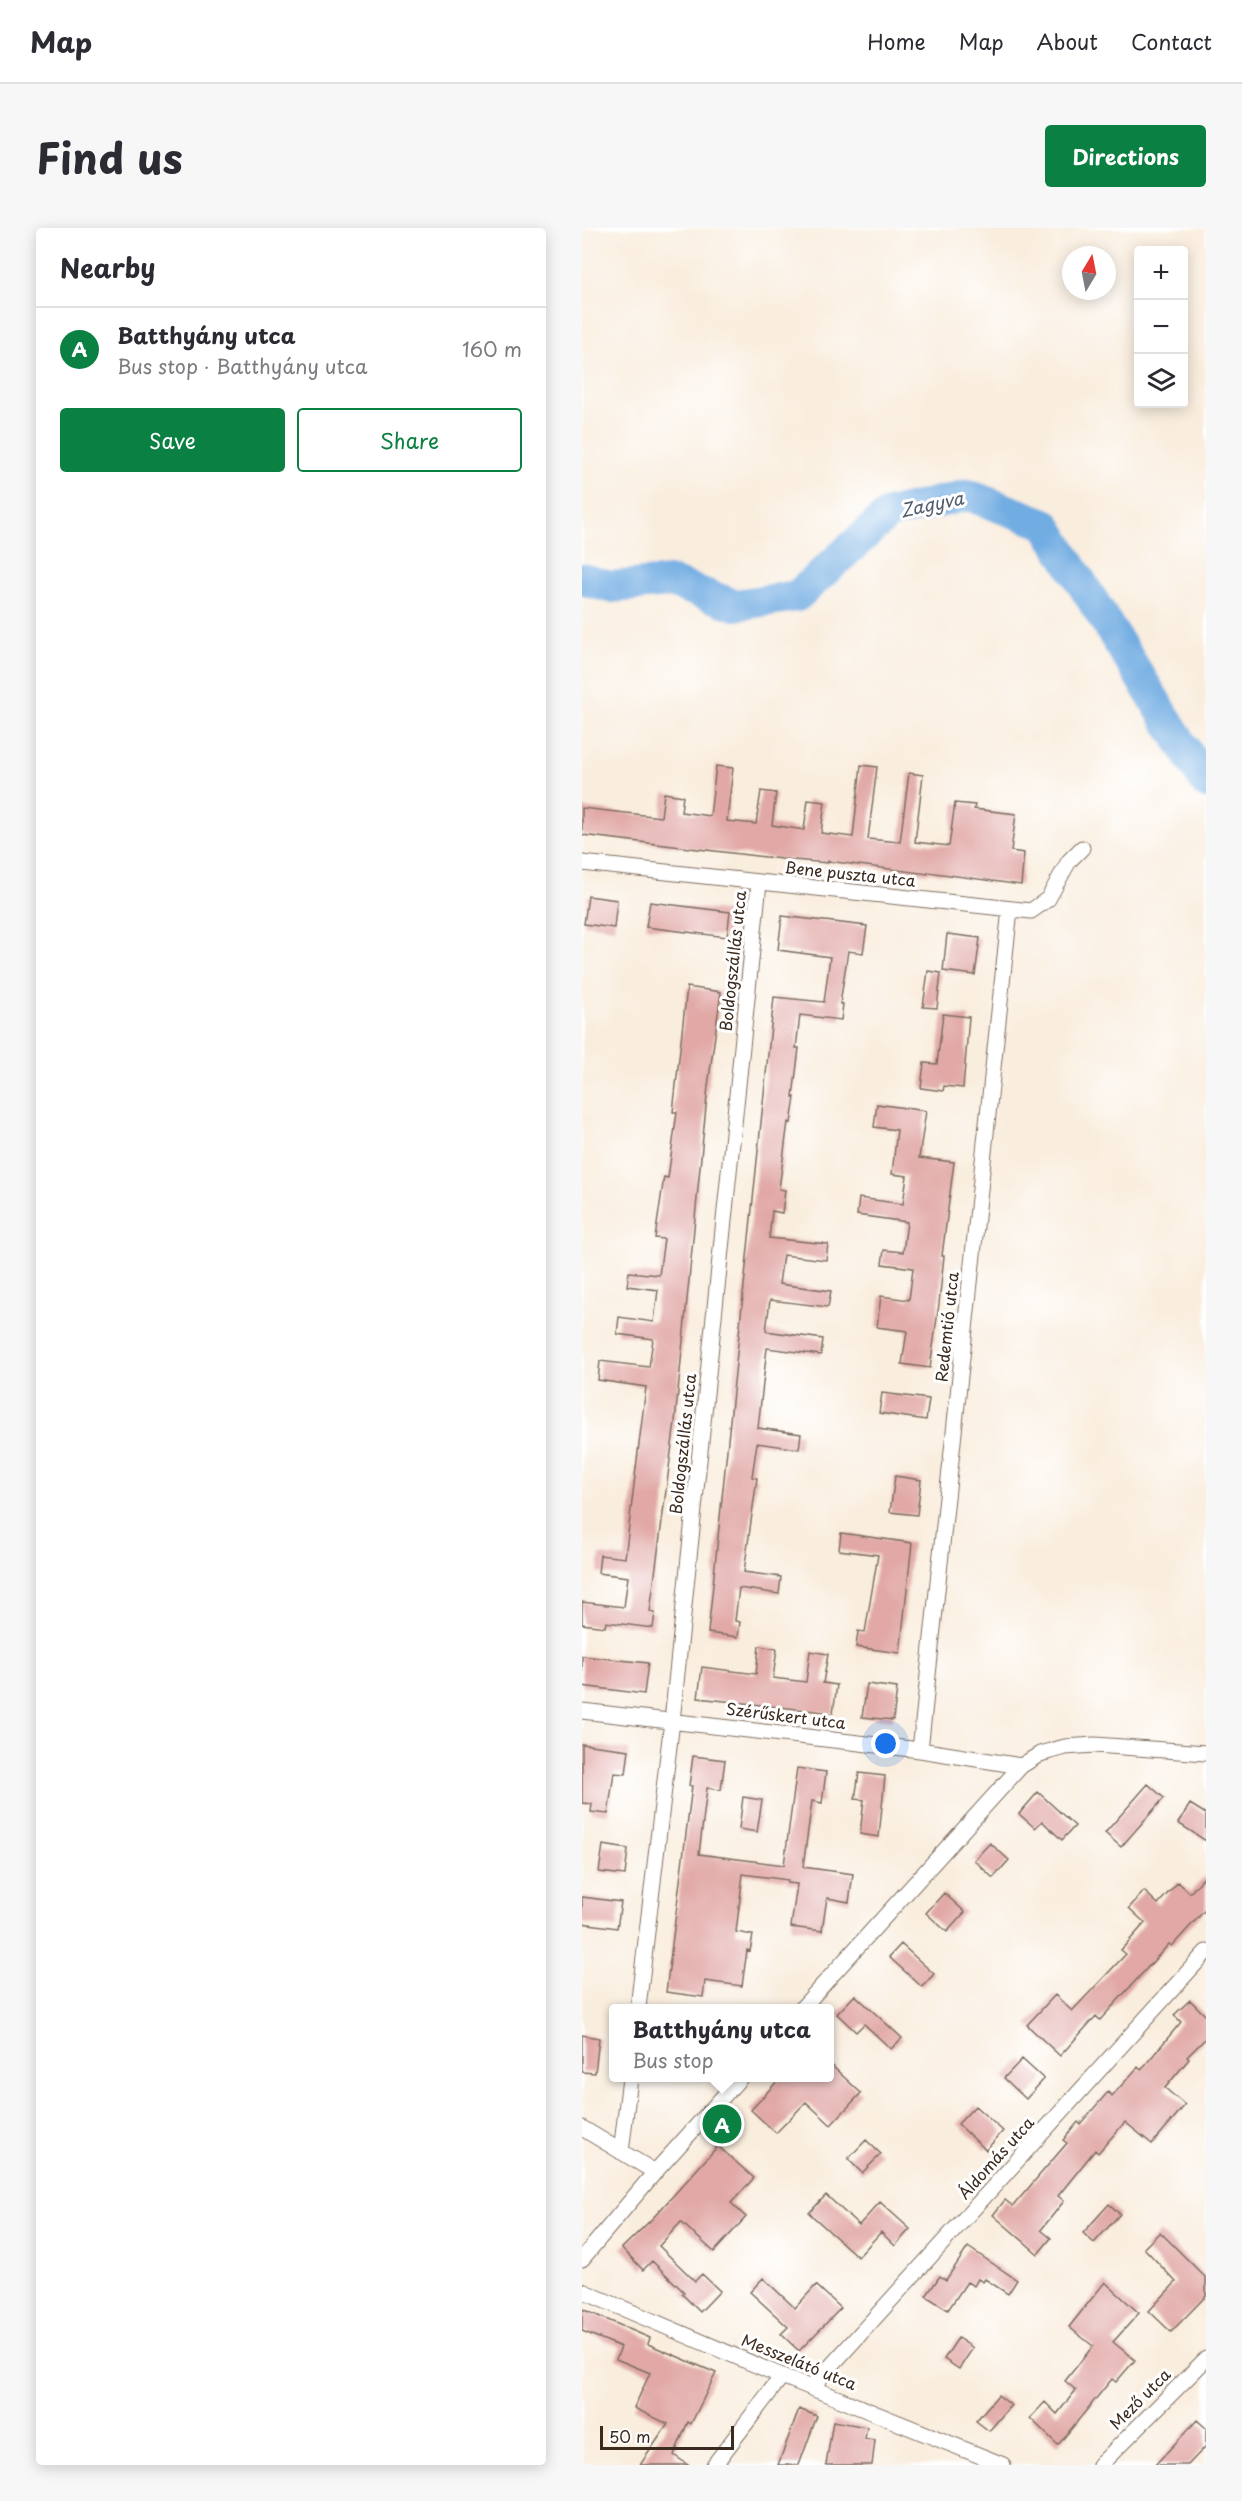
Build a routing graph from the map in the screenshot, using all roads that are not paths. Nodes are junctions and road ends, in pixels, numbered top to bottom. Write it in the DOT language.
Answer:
graph roads {
  1 [pos="1083,848"];
  2 [pos="582,863"];
  3 [pos="759,883"];
  4 [pos="1010,909"];
  5 [pos="582,1711"];
  6 [pos="672,1722"];
  7 [pos="920,1750"];
  8 [pos="1206,1753"];
  9 [pos="1021,1766"];
  10 [pos="1206,1952"];
  11 [pos="638,2004"];
  12 [pos="806,2004"];
  13 [pos="630,2082"];
  14 [pos="736,2082"];
  15 [pos="582,2128"];
  16 [pos="621,2152"];
  17 [pos="655,2172"];
  18 [pos="582,2259"];
  19 [pos="582,2290"];
  20 [pos="1206,2359"];
  21 [pos="782,2376"];
  22 [pos="812,2387"];
  23 [pos="714,2465"];
  24 [pos="1003,2465"];
  25 [pos="1100,2465"];
  1 -- 4 [label="street, Bene puszta utca"];
  2 -- 3 [label="street, Bene puszta utca"];
  3 -- 4 [label="street, Bene puszta utca"];
  3 -- 6 [label="street, Boldogszállás utca"];
  4 -- 7 [label="street, Redemtió utca"];
  5 -- 6 [label="street, Szérűskert utca"];
  6 -- 7 [label="street, Szérűskert utca"];
  6 -- 11 [label="street, Boldogszállás utca"];
  7 -- 9 [label="street, Szérűskert utca"];
  8 -- 9 [label="street"];
  9 -- 12 [label="street"];
  10 -- 22 [label="street, Áldomás utca"];
  13 -- 16 [label="street"];
  14 -- 17 [label="street"];
  15 -- 16 [label="street"];
  16 -- 17 [label="street"];
  17 -- 18 [label="street"];
  19 -- 21 [label="street, Messzelátó utca"];
  20 -- 25 [label="street, Mező utca"];
  21 -- 22 [label="street, Messzelátó utca"];
  21 -- 23 [label="street"];
  22 -- 24 [label="street, Messzelátó utca"];
}
